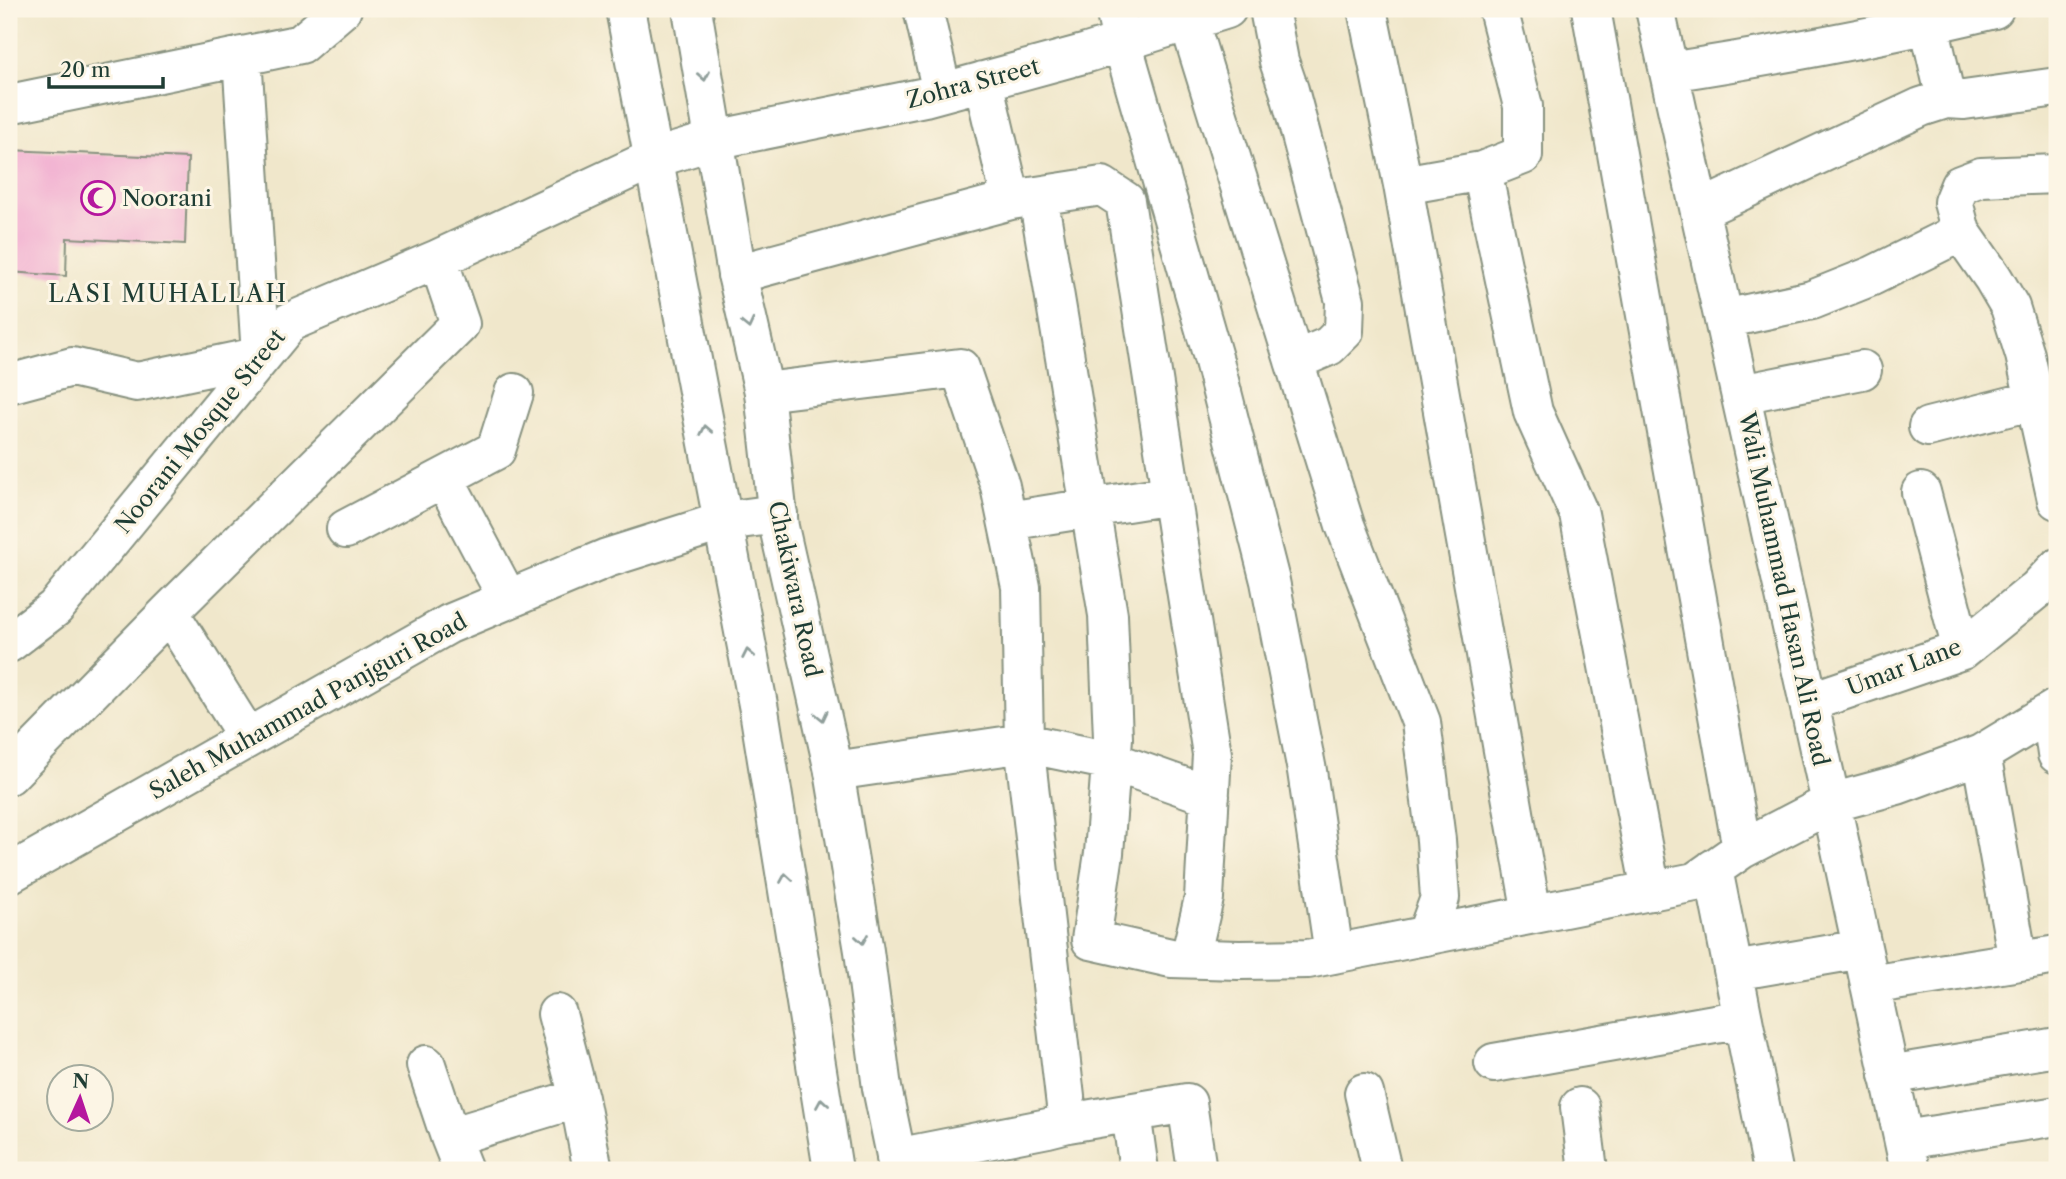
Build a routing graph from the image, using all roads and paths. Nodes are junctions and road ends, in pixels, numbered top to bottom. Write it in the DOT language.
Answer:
graph roads {
  1 [pos="342,9"];
  2 [pos="625,9"];
  3 [pos="692,9"];
  4 [pos="923,9"];
  5 [pos="1227,9"];
  6 [pos="1269,9"];
  7 [pos="1367,9"];
  8 [pos="1498,9"];
  9 [pos="1591,9"];
  10 [pos="1994,9"];
  11 [pos="1666,11"];
  12 [pos="1186,15"];
  13 [pos="1929,24"];
  14 [pos="1118,25"];
  15 [pos="242,56"];
  16 [pos="1670,72"];
  17 [pos="983,81"];
  18 [pos="2057,87"];
  19 [pos="942,92"];
  20 [pos="1946,99"];
  21 [pos="9,104"];
  22 [pos="714,140"];
  23 [pos="652,159"];
  24 [pos="1482,171"];
  25 [pos="2057,174"];
  26 [pos="1403,185"];
  27 [pos="1025,198"];
  28 [pos="1700,210"];
  29 [pos="1961,232"];
  30 [pos="438,259"];
  31 [pos="737,274"];
  32 [pos="1724,319"];
  33 [pos="261,356"];
  34 [pos="1294,361"];
  35 [pos="1862,370"];
  36 [pos="9,384"];
  37 [pos="764,392"];
  38 [pos="514,393"];
  39 [pos="1741,394"];
  40 [pos="2035,400"];
  41 [pos="1928,427"];
  42 [pos="444,478"];
  43 [pos="1921,492"];
  44 [pos="1171,495"];
  45 [pos="2057,500"];
  46 [pos="1090,509"];
  47 [pos="778,514"];
  48 [pos="724,521"];
  49 [pos="1007,522"];
  50 [pos="346,529"];
  51 [pos="2055,571"];
  52 [pos="508,599"];
  53 [pos="169,612"];
  54 [pos="9,643"];
  55 [pos="1962,650"];
  56 [pos="1809,702"];
  57 [pos="2054,710"];
  58 [pos="248,738"];
  59 [pos="1024,743"];
  60 [pos="1981,754"];
  61 [pos="2057,754"];
  62 [pos="1111,761"];
  63 [pos="834,771"];
  64 [pos="9,775"];
  65 [pos="1210,796"];
  66 [pos="1831,803"];
  67 [pos="1728,859"];
  68 [pos="9,874"];
  69 [pos="1651,891"];
  70 [pos="1532,914"];
  71 [pos="1426,936"];
  72 [pos="1334,954"];
  73 [pos="2057,955"];
  74 [pos="1190,958"];
  75 [pos="2018,961"];
  76 [pos="1866,967"];
  77 [pos="1734,971"];
  78 [pos="557,1014"];
  79 [pos="1743,1019"];
  80 [pos="2057,1047"];
  81 [pos="1494,1063"];
  82 [pos="426,1065"];
  83 [pos="1889,1075"];
  84 [pos="1364,1093"];
  85 [pos="579,1098"];
  86 [pos="1580,1107"];
  87 [pos="1131,1112"];
  88 [pos="2057,1116"];
  89 [pos="1068,1123"];
  90 [pos="456,1154"];
  91 [pos="1907,1155"];
  92 [pos="897,1164"];
  93 [pos="593,1170"];
  94 [pos="833,1170"];
  95 [pos="1139,1170"];
  96 [pos="1197,1170"];
  97 [pos="1382,1170"];
  98 [pos="1588,1170"];
  99 [pos="1773,1170"];
  1 -- 15 [label="street"];
  2 -- 23 [label="street"];
  3 -- 22 [label="street, Chakiwara Road, one-way"];
  4 -- 19 [label="street"];
  5 -- 12 [label="street, Zohra Street"];
  6 -- 34 [label="street"];
  7 -- 26 [label="street"];
  8 -- 24 [label="street"];
  9 -- 67 [label="street"];
  10 -- 13 [label="street"];
  11 -- 16 [label="street, Wali Muhammad Hasan Ali Road"];
  12 -- 14 [label="street, Zohra Street"];
  12 -- 34 [label="street"];
  13 -- 16 [label="street"];
  13 -- 20 [label="street"];
  14 -- 17 [label="street, Zohra Street"];
  14 -- 72 [label="street"];
  15 -- 21 [label="street"];
  15 -- 33 [label="street"];
  16 -- 28 [label="street, Wali Muhammad Hasan Ali Road"];
  17 -- 19 [label="street, Zohra Street"];
  17 -- 27 [label="street"];
  18 -- 20 [label="street"];
  19 -- 22 [label="street, Zohra Street"];
  20 -- 28 [label="street"];
  22 -- 23 [label="street, Zohra Street"];
  22 -- 31 [label="street, Chakiwara Road"];
  23 -- 30 [label="street, Noorani Mosque Street"];
  48 -- 23 [label="street, one-way"];
  24 -- 26 [label="street"];
  24 -- 69 [label="street"];
  25 -- 29 [label="street"];
  26 -- 70 [label="street"];
  27 -- 31 [label="street"];
  27 -- 44 [label="street"];
  27 -- 46 [label="street"];
  28 -- 32 [label="street, Wali Muhammad Hasan Ali Road"];
  29 -- 32 [label="street"];
  29 -- 40 [label="street"];
  30 -- 33 [label="street, Noorani Mosque Street"];
  30 -- 53 [label="street"];
  31 -- 37 [label="street, Chakiwara Road, one-way"];
  32 -- 39 [label="street, Wali Muhammad Hasan Ali Road"];
  33 -- 36 [label="street"];
  33 -- 54 [label="street, Noorani Mosque Street"];
  34 -- 71 [label="street"];
  35 -- 39 [label="street"];
  37 -- 47 [label="street, Chakiwara Road"];
  37 -- 49 [label="street"];
  38 -- 42 [label="street"];
  39 -- 56 [label="street, Wali Muhammad Hasan Ali Road"];
  40 -- 41 [label="street"];
  40 -- 45 [label="street"];
  42 -- 50 [label="street"];
  42 -- 52 [label="street"];
  43 -- 55 [label="street"];
  44 -- 46 [label="street"];
  44 -- 65 [label="street"];
  46 -- 49 [label="street"];
  46 -- 62 [label="street"];
  47 -- 48 [label="street, Saleh Muhammad Panjguri Road"];
  47 -- 63 [label="street, Chakiwara Road, one-way"];
  48 -- 52 [label="street, Saleh Muhammad Panjguri Road"];
  94 -- 48 [label="street, one-way"];
  49 -- 59 [label="street"];
  51 -- 55 [label="street, Umar Lane"];
  52 -- 58 [label="street, Saleh Muhammad Panjguri Road"];
  53 -- 58 [label="street"];
  53 -- 64 [label="street"];
  55 -- 56 [label="street, Umar Lane"];
  56 -- 66 [label="street, Wali Muhammad Hasan Ali Road"];
  57 -- 60 [label="street"];
  57 -- 61 [label="street"];
  58 -- 68 [label="street, Saleh Muhammad Panjguri Road"];
  59 -- 62 [label="street"];
  59 -- 63 [label="street"];
  59 -- 89 [label="street"];
  60 -- 66 [label="street"];
  60 -- 75 [label="street"];
  62 -- 65 [label="street"];
  62 -- 74 [label="street"];
  63 -- 92 [label="street, Chakiwara Road, one-way"];
  65 -- 74 [label="street"];
  66 -- 67 [label="street"];
  66 -- 76 [label="street, Wali Muhammad Hasan Ali Road"];
  67 -- 69 [label="street"];
  67 -- 77 [label="street"];
  69 -- 70 [label="street"];
  70 -- 71 [label="street"];
  71 -- 72 [label="street"];
  72 -- 74 [label="street"];
  73 -- 75 [label="street"];
  75 -- 76 [label="street"];
  76 -- 77 [label="street"];
  76 -- 83 [label="street, Wali Muhammad Hasan Ali Road"];
  77 -- 79 [label="street"];
  78 -- 85 [label="street"];
  79 -- 81 [label="street"];
  79 -- 99 [label="street"];
  80 -- 83 [label="street"];
  82 -- 90 [label="street"];
  83 -- 91 [label="street, Wali Muhammad Hasan Ali Road"];
  84 -- 97 [label="street"];
  85 -- 90 [label="street"];
  85 -- 93 [label="street"];
  86 -- 98 [label="street"];
  87 -- 89 [label="street"];
  87 -- 95 [label="street"];
  87 -- 96 [label="street"];
  88 -- 91 [label="street"];
  89 -- 92 [label="street"];
}
